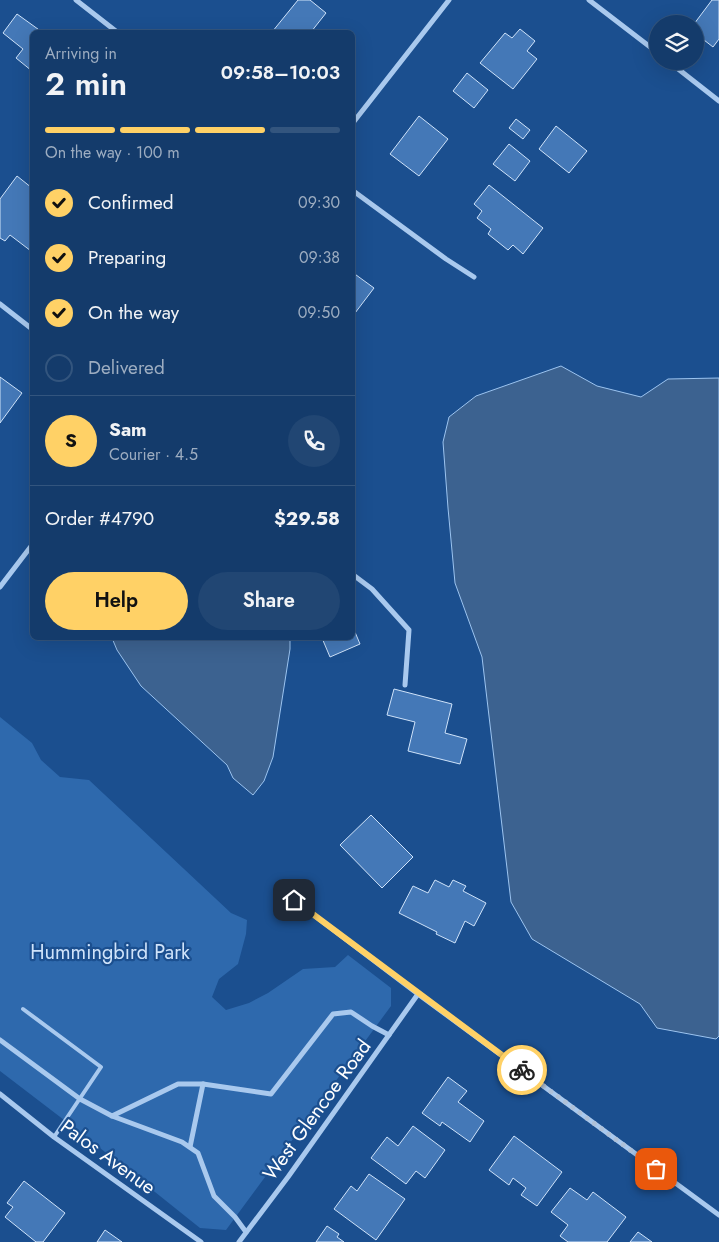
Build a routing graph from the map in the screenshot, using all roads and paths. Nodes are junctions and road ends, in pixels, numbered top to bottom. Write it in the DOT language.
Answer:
graph roads {
  1 [pos="76,0"];
  2 [pos="449,0"];
  3 [pos="590,0"];
  4 [pos="114,30"];
  5 [pos="649,46"];
  6 [pos="679,70"];
  7 [pos="719,101"];
  8 [pos="355,120"];
  9 [pos="355,192"];
  10 [pos="474,276"];
  11 [pos="0,304"];
  12 [pos="30,327"];
  13 [pos="30,548"];
  14 [pos="355,576"];
  15 [pos="0,587"];
  16 [pos="405,685"];
  17 [pos="294,900"];
  18 [pos="418,994"];
  19 [pos="23,1008"];
  20 [pos="389,1035"];
  21 [pos="0,1040"];
  22 [pos="203,1084"];
  23 [pos="0,1094"];
  24 [pos="80,1099"];
  25 [pos="112,1116"];
  26 [pos="54,1137"];
  27 [pos="190,1147"];
  28 [pos="719,1215"];
  29 [pos="246,1232"];
  30 [pos="201,1242"];
  31 [pos="238,1242"];
  1 -- 4 [label="street"];
  2 -- 8 [label="street"];
  3 -- 5 [label="street"];
  6 -- 7 [label="street"];
  9 -- 10 [label="street"];
  11 -- 12 [label="street"];
  13 -- 15 [label="street"];
  14 -- 16 [label="street"];
  17 -- 18 [label="street"];
  18 -- 20 [label="street, West Glencoe Road"];
  18 -- 28 [label="street"];
  19 -- 24 [label="lane"];
  20 -- 22 [label="street"];
  20 -- 29 [label="street, West Glencoe Road"];
  21 -- 24 [label="street"];
  22 -- 25 [label="street"];
  22 -- 27 [label="street"];
  23 -- 26 [label="street, Palos Avenue"];
  24 -- 25 [label="street"];
  24 -- 26 [label="lane"];
  25 -- 27 [label="street"];
  26 -- 30 [label="street, Palos Avenue"];
  27 -- 29 [label="street"];
  29 -- 31 [label="street, West Glencoe Road"];
}
